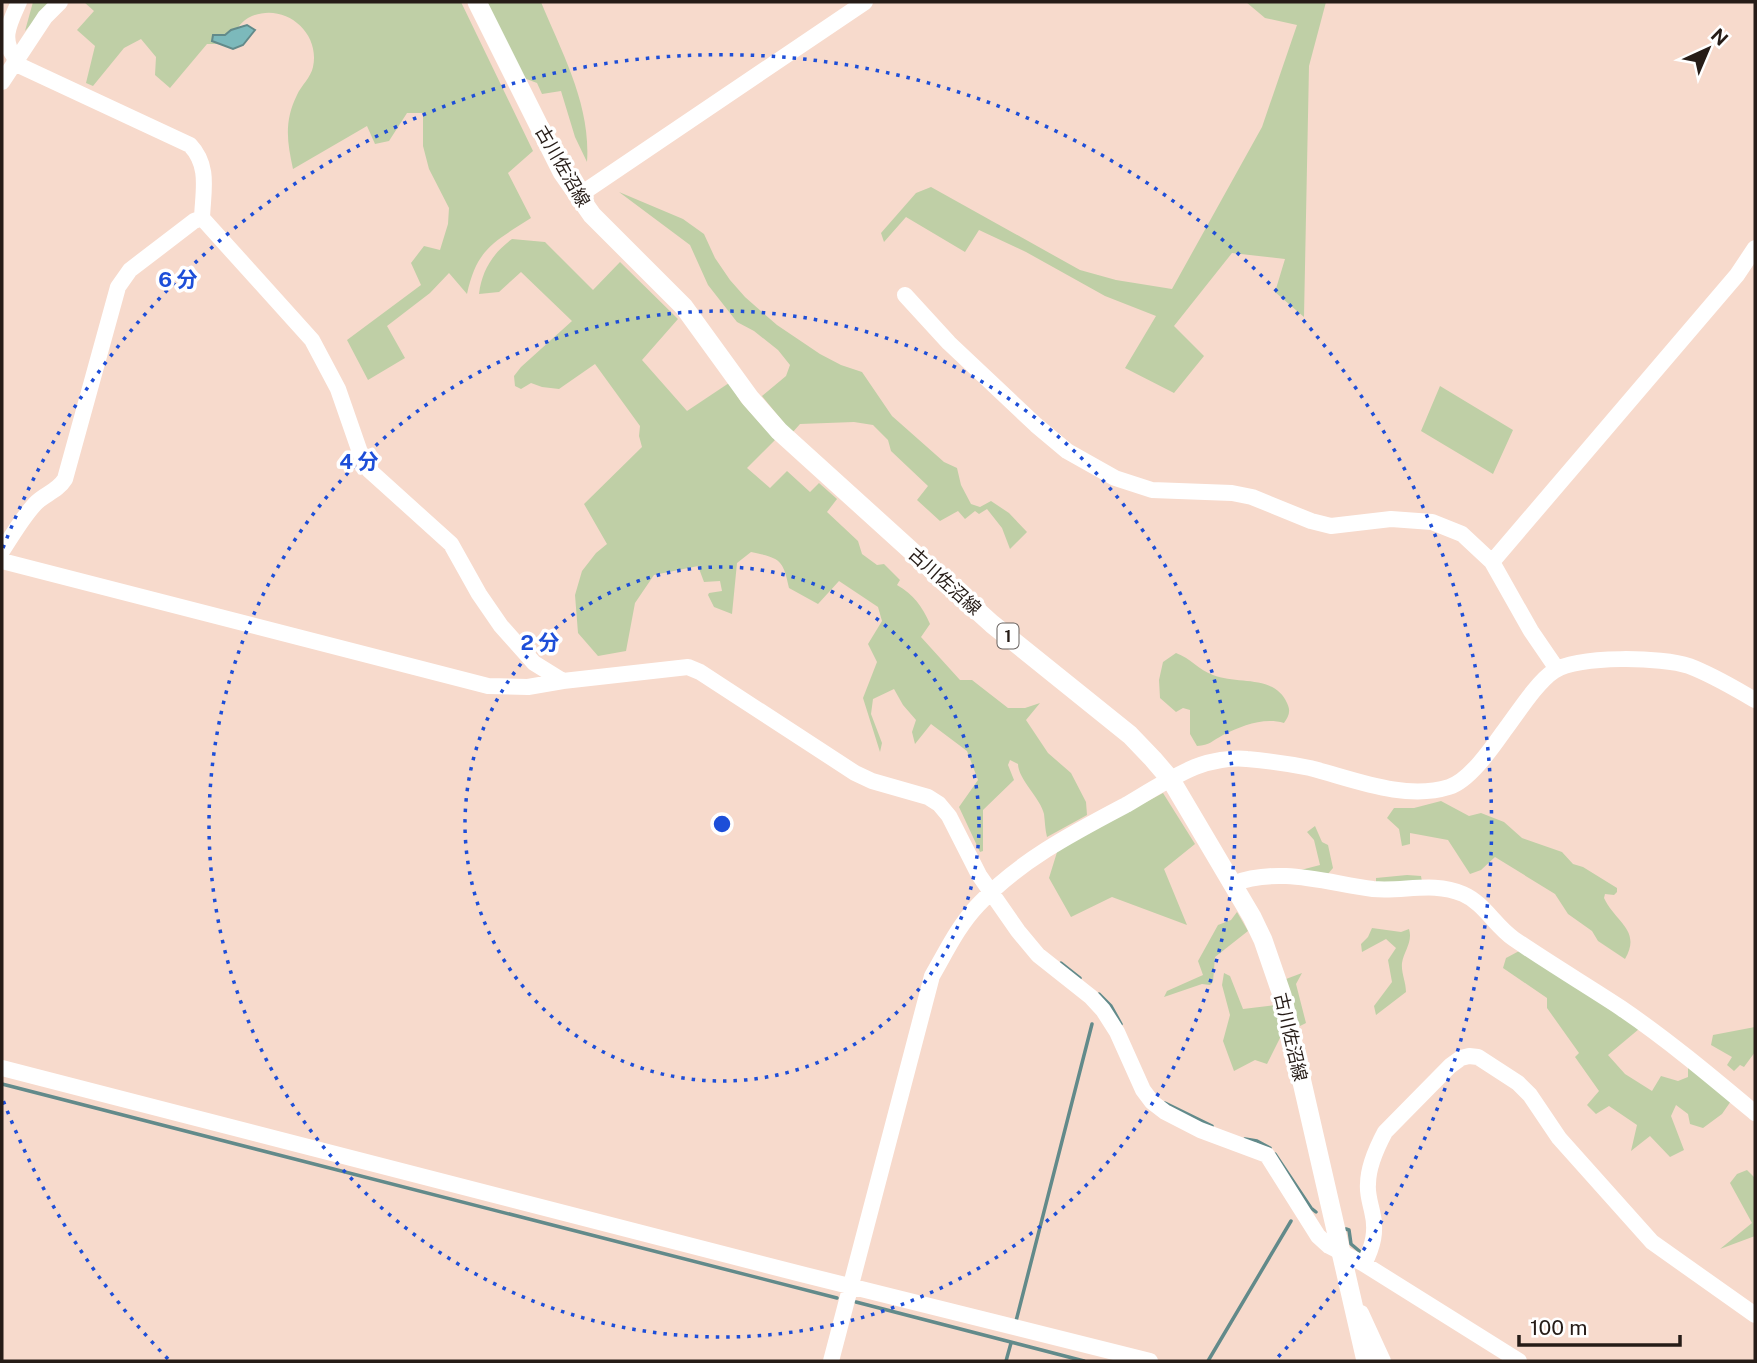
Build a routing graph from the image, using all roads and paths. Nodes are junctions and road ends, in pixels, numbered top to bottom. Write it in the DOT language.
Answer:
graph roads {
  1 [pos="19,2"];
  2 [pos="60,2"];
  3 [pos="477,2"];
  4 [pos="865,2"];
  5 [pos="15,61"];
  6 [pos="2,82"];
  7 [pos="578,196"];
  8 [pos="202,218"];
  9 [pos="1755,248"];
  10 [pos="905,295"];
  11 [pos="2,551"];
  12 [pos="2,561"];
  13 [pos="1492,562"];
  14 [pos="1557,669"];
  15 [pos="563,681"];
  16 [pos="1755,700"];
  17 [pos="1171,780"];
  18 [pos="1232,884"];
  19 [pos="991,892"];
  20 [pos="2,1068"];
  21 [pos="1755,1113"];
  22 [pos="1366,1259"];
  23 [pos="1342,1261"];
  24 [pos="850,1286"];
  25 [pos="1755,1315"];
  26 [pos="831,1361"];
  27 [pos="1150,1361"];
  28 [pos="1366,1361"];
  29 [pos="1383,1361"];
  30 [pos="1519,1361"];
  1 -- 5 [label="street"];
  2 -- 5 [label="street"];
  3 -- 7 [label="main road, 古川佐沼線 / 1"];
  4 -- 7 [label="street"];
  5 -- 6 [label="street"];
  5 -- 8 [label="street"];
  7 -- 17 [label="main road, 古川佐沼線 / 1"];
  8 -- 11 [label="street"];
  8 -- 15 [label="street"];
  9 -- 13 [label="street"];
  10 -- 13 [label="street"];
  12 -- 15 [label="street"];
  13 -- 14 [label="street"];
  14 -- 16 [label="street"];
  14 -- 17 [label="street"];
  15 -- 19 [label="street"];
  17 -- 18 [label="main road, 古川佐沼線 / 1"];
  17 -- 19 [label="street"];
  18 -- 21 [label="street"];
  18 -- 23 [label="main road, 古川佐沼線 / 1"];
  19 -- 23 [label="street"];
  19 -- 24 [label="street"];
  20 -- 24 [label="street"];
  22 -- 23 [label="street"];
  22 -- 25 [label="street"];
  22 -- 30 [label="street"];
  23 -- 28 [label="main road, 古川佐沼線 / 1"];
  23 -- 29 [label="street"];
  24 -- 26 [label="street"];
  24 -- 27 [label="street"];
}
